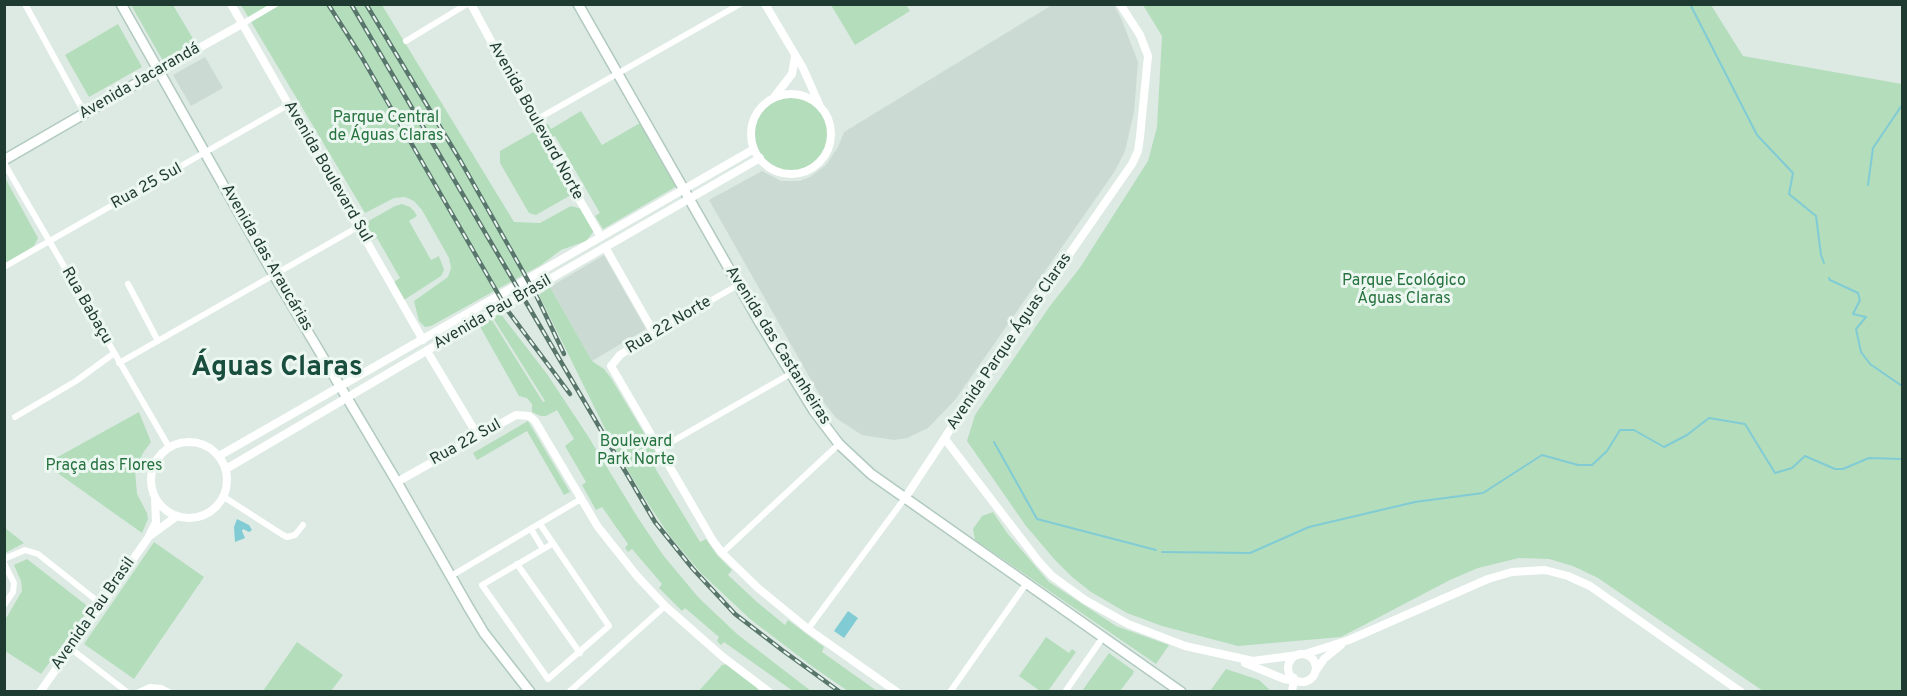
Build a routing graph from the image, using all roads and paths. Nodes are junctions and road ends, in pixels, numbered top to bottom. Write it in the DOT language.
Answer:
graph roads {
  1 [pos="25,4"];
  2 [pos="121,4"];
  3 [pos="231,4"];
  4 [pos="276,4"];
  5 [pos="469,4"];
  6 [pos="578,4"];
  7 [pos="740,4"];
  8 [pos="765,4"];
  9 [pos="1120,4"];
  10 [pos="242,24"];
  11 [pos="406,41"];
  12 [pos="795,56"];
  13 [pos="159,71"];
  14 [pos="618,75"];
  15 [pos="775,96"];
  16 [pos="288,105"];
  17 [pos="820,106"];
  18 [pos="85,114"];
  19 [pos="534,121"];
  20 [pos="754,149"];
  21 [pos="206,154"];
  22 [pos="760,158"];
  23 [pos="4,162"];
  24 [pos="687,193"];
  25 [pos="358,227"];
  26 [pos="601,237"];
  27 [pos="49,241"];
  28 [pos="605,247"];
  29 [pos="4,267"];
  30 [pos="274,275"];
  31 [pos="128,284"];
  32 [pos="738,285"];
  33 [pos="654,333"];
  34 [pos="423,340"];
  35 [pos="158,341"];
  36 [pos="427,351"];
  37 [pos="113,354"];
  38 [pos="119,363"];
  39 [pos="790,374"];
  40 [pos="340,387"];
  41 [pos="346,398"];
  42 [pos="15,417"];
  43 [pos="478,436"];
  44 [pos="945,439"];
  45 [pos="839,444"];
  46 [pos="169,447"];
  47 [pos="659,449"];
  48 [pos="219,456"];
  49 [pos="226,469"];
  50 [pos="397,482"];
  51 [pos="224,497"];
  52 [pos="155,498"];
  53 [pos="905,498"];
  54 [pos="581,499"];
  55 [pos="177,516"];
  56 [pos="540,524"];
  57 [pos="303,525"];
  58 [pos="531,529"];
  59 [pos="148,538"];
  60 [pos="552,544"];
  61 [pos="543,549"];
  62 [pos="722,553"];
  63 [pos="4,561"];
  64 [pos="517,564"];
  65 [pos="452,576"];
  66 [pos="1026,584"];
  67 [pos="101,604"];
  68 [pos="4,606"];
  69 [pos="665,606"];
  70 [pos="808,629"];
  71 [pos="1103,637"];
  72 [pos="1349,640"];
  73 [pos="70,648"];
  74 [pos="580,653"];
  75 [pos="1302,654"];
  76 [pos="1234,658"];
  77 [pos="1313,675"];
  78 [pos="1294,679"];
  79 [pos="768,691"];
  80 [pos="40,692"];
  81 [pos="127,692"];
  82 [pos="139,692"];
  83 [pos="168,692"];
  84 [pos="530,692"];
  85 [pos="569,692"];
  86 [pos="897,692"];
  87 [pos="950,692"];
  88 [pos="1065,692"];
  89 [pos="1181,692"];
  90 [pos="1292,692"];
  91 [pos="1303,692"];
  92 [pos="1741,692"];
  1 -- 18 [label="street"];
  2 -- 13 [label="main road, Avenida das Araucárias"];
  3 -- 10 [label="street, Avenida Boulevard Sul"];
  4 -- 10 [label="street, Avenida Jacarandá"];
  5 -- 11 [label="street"];
  5 -- 19 [label="street, Avenida Boulevard Norte"];
  6 -- 14 [label="main road, Avenida das Castanheiras"];
  7 -- 14 [label="street"];
  8 -- 12 [label="street"];
  9 -- 44 [label="street, Avenida Parque Águas Claras"];
  10 -- 13 [label="street, Avenida Jacarandá"];
  10 -- 16 [label="street, Avenida Boulevard Sul"];
  12 -- 15 [label="street"];
  12 -- 17 [label="street"];
  13 -- 18 [label="main road, Avenida Jacarandá"];
  13 -- 21 [label="main road, Avenida das Araucárias"];
  14 -- 19 [label="street"];
  14 -- 24 [label="main road, Avenida das Castanheiras"];
  15 -- 17 [label="street"];
  15 -- 20 [label="street"];
  16 -- 21 [label="street, Rua 25 Sul"];
  16 -- 25 [label="street, Avenida Boulevard Sul"];
  17 -- 22 [label="street"];
  18 -- 23 [label="main road, Avenida Jacarandá"];
  19 -- 26 [label="street, Avenida Boulevard Norte"];
  20 -- 22 [label="street"];
  20 -- 24 [label="street, Avenida Pau Brasil"];
  21 -- 27 [label="street, Rua 25 Sul"];
  21 -- 30 [label="main road, Avenida das Araucárias"];
  22 -- 24 [label="street, Avenida Pau Brasil"];
  23 -- 27 [label="street, Rua Babaçu"];
  24 -- 26 [label="street, Avenida Pau Brasil"];
  24 -- 28 [label="street, Avenida Pau Brasil"];
  24 -- 32 [label="main road, Avenida das Castanheiras"];
  25 -- 30 [label="street"];
  25 -- 34 [label="street, Avenida Boulevard Sul"];
  26 -- 34 [label="street, Avenida Pau Brasil"];
  27 -- 29 [label="street, Rua 25 Sul"];
  27 -- 37 [label="street, Rua Babaçu"];
  28 -- 33 [label="street"];
  28 -- 36 [label="street, Avenida Pau Brasil"];
  30 -- 35 [label="street"];
  30 -- 40 [label="main road, Avenida das Araucárias"];
  31 -- 35 [label="street"];
  32 -- 33 [label="street, Rua 22 Norte"];
  32 -- 39 [label="main road, Avenida das Castanheiras"];
  33 -- 47 [label="street, Rua 22 Norte"];
  34 -- 40 [label="street, Avenida Pau Brasil"];
  35 -- 38 [label="street"];
  36 -- 41 [label="street, Avenida Pau Brasil"];
  36 -- 43 [label="street"];
  37 -- 38 [label="street, Rua Babaçu"];
  37 -- 42 [label="street"];
  38 -- 46 [label="street, Rua Babaçu"];
  39 -- 45 [label="main road, Avenida das Castanheiras"];
  39 -- 47 [label="street"];
  40 -- 41 [label="main road, Avenida das Araucárias"];
  40 -- 48 [label="street, Avenida Pau Brasil"];
  41 -- 49 [label="street, Avenida Pau Brasil"];
  41 -- 50 [label="main road, Avenida das Araucárias"];
  43 -- 50 [label="street, Rua 22 Sul"];
  43 -- 54 [label="street, Rua 22 Sul"];
  44 -- 53 [label="street"];
  44 -- 76 [label="street, Avenida Parque Águas Claras"];
  45 -- 53 [label="main road, Avenida das Castanheiras"];
  45 -- 62 [label="street"];
  46 -- 48 [label="street"];
  46 -- 52 [label="street"];
  47 -- 62 [label="street"];
  48 -- 49 [label="street"];
  49 -- 51 [label="street"];
  50 -- 65 [label="main road, Avenida das Araucárias"];
  51 -- 55 [label="street"];
  51 -- 57 [label="street"];
  52 -- 55 [label="street"];
  52 -- 59 [label="street, Avenida Pau Brasil"];
  53 -- 66 [label="main road, Avenida das Castanheiras"];
  53 -- 70 [label="street"];
  54 -- 56 [label="street"];
  54 -- 69 [label="street"];
  55 -- 59 [label="street, Avenida Pau Brasil"];
  56 -- 58 [label="street"];
  56 -- 60 [label="street"];
  58 -- 61 [label="street"];
  58 -- 65 [label="street"];
  59 -- 67 [label="street, Avenida Pau Brasil"];
  60 -- 61 [label="street"];
  60 -- 74 [label="street"];
  61 -- 64 [label="street"];
  62 -- 70 [label="street"];
  63 -- 67 [label="street"];
  63 -- 68 [label="street"];
  64 -- 74 [label="street"];
  64 -- 74 [label="street"];
  65 -- 84 [label="main road, Avenida das Araucárias"];
  66 -- 71 [label="main road, Avenida das Castanheiras"];
  66 -- 87 [label="street"];
  67 -- 73 [label="street, Avenida Pau Brasil"];
  69 -- 79 [label="street"];
  69 -- 85 [label="street"];
  70 -- 86 [label="street"];
  71 -- 88 [label="street"];
  71 -- 89 [label="main road, Avenida das Castanheiras"];
  72 -- 75 [label="street, Avenida Parque Águas Claras"];
  72 -- 77 [label="street, Avenida Parque Águas Claras"];
  72 -- 92 [label="street, Avenida Parque Águas Claras"];
  73 -- 80 [label="street, Avenida Pau Brasil"];
  73 -- 81 [label="street"];
  75 -- 76 [label="street, Avenida Parque Águas Claras"];
  75 -- 77 [label="street"];
  75 -- 78 [label="street"];
  76 -- 78 [label="street, Avenida Parque Águas Claras"];
  77 -- 78 [label="street"];
  77 -- 91 [label="street, Avenida Parque Águas Claras"];
  78 -- 90 [label="street"];
  82 -- 83 [label="street"];
}
